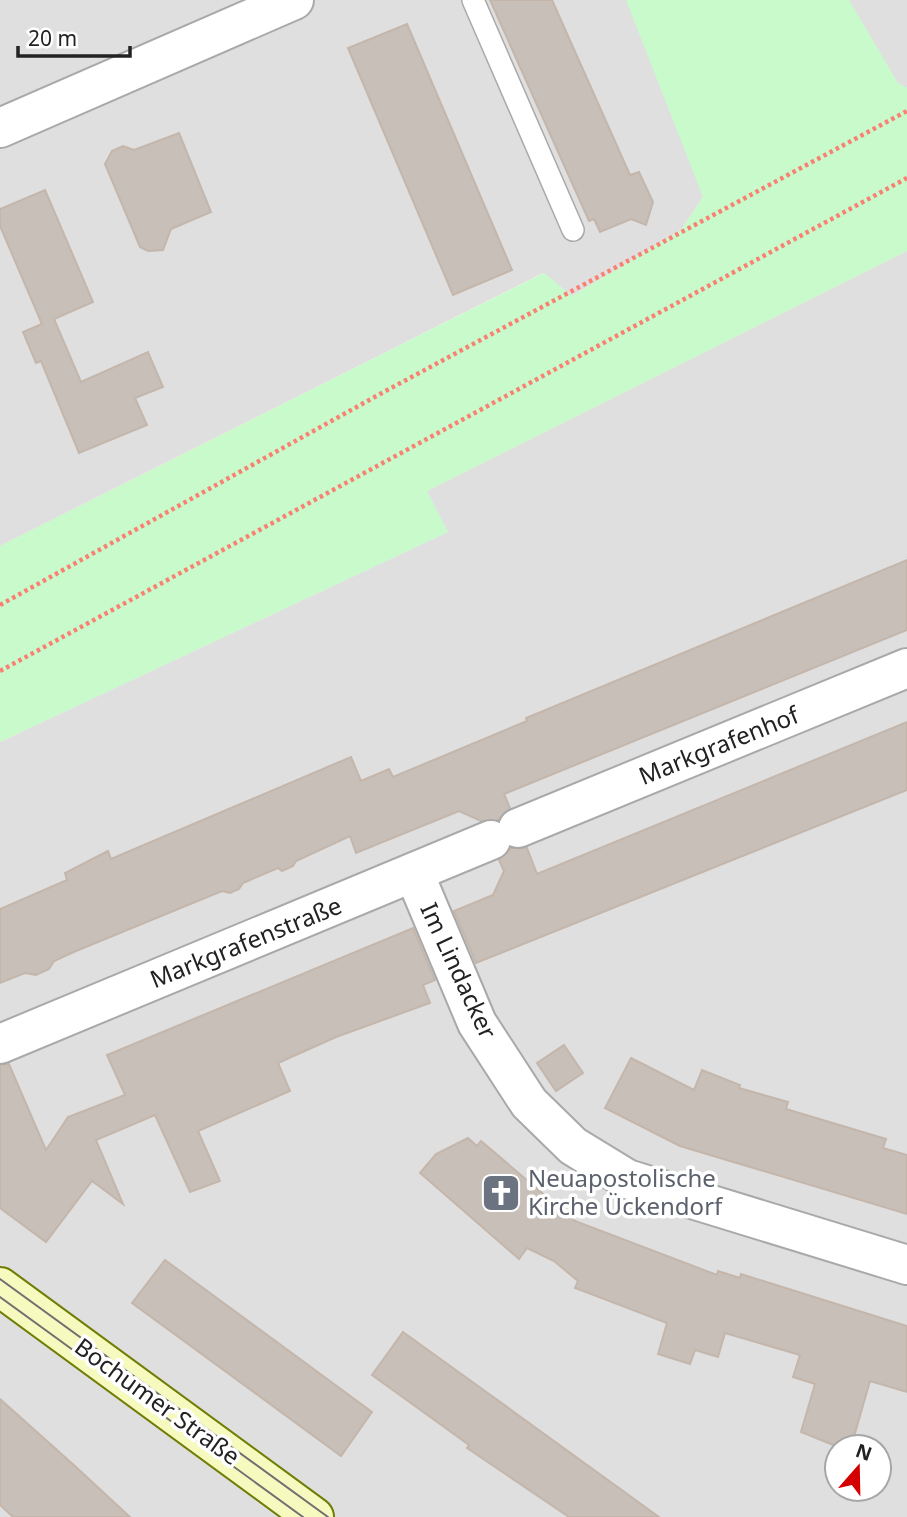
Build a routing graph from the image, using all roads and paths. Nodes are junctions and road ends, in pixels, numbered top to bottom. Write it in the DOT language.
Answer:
graph roads {
  1 [pos="294,0"];
  2 [pos="473,0"];
  3 [pos="907,111"];
  4 [pos="0,128"];
  5 [pos="907,178"];
  6 [pos="573,230"];
  7 [pos="0,605"];
  8 [pos="907,668"];
  9 [pos="0,671"];
  10 [pos="513,831"];
  11 [pos="414,873"];
  12 [pos="0,1044"];
  13 [pos="907,1265"];
  14 [pos="0,1287"];
  15 [pos="295,1512"];
  1 -- 4 [label="street"];
  2 -- 6 [label="lane"];
  3 -- 7 [label="path"];
  5 -- 9 [label="path"];
  8 -- 10 [label="street, Markgrafenhof"];
  10 -- 11 [label="street, Markgrafenstraße"];
  11 -- 12 [label="street, Markgrafenstraße"];
  11 -- 13 [label="street, Im Lindacker"];
  14 -- 15 [label="main road, Bochumer Straße"];
}
